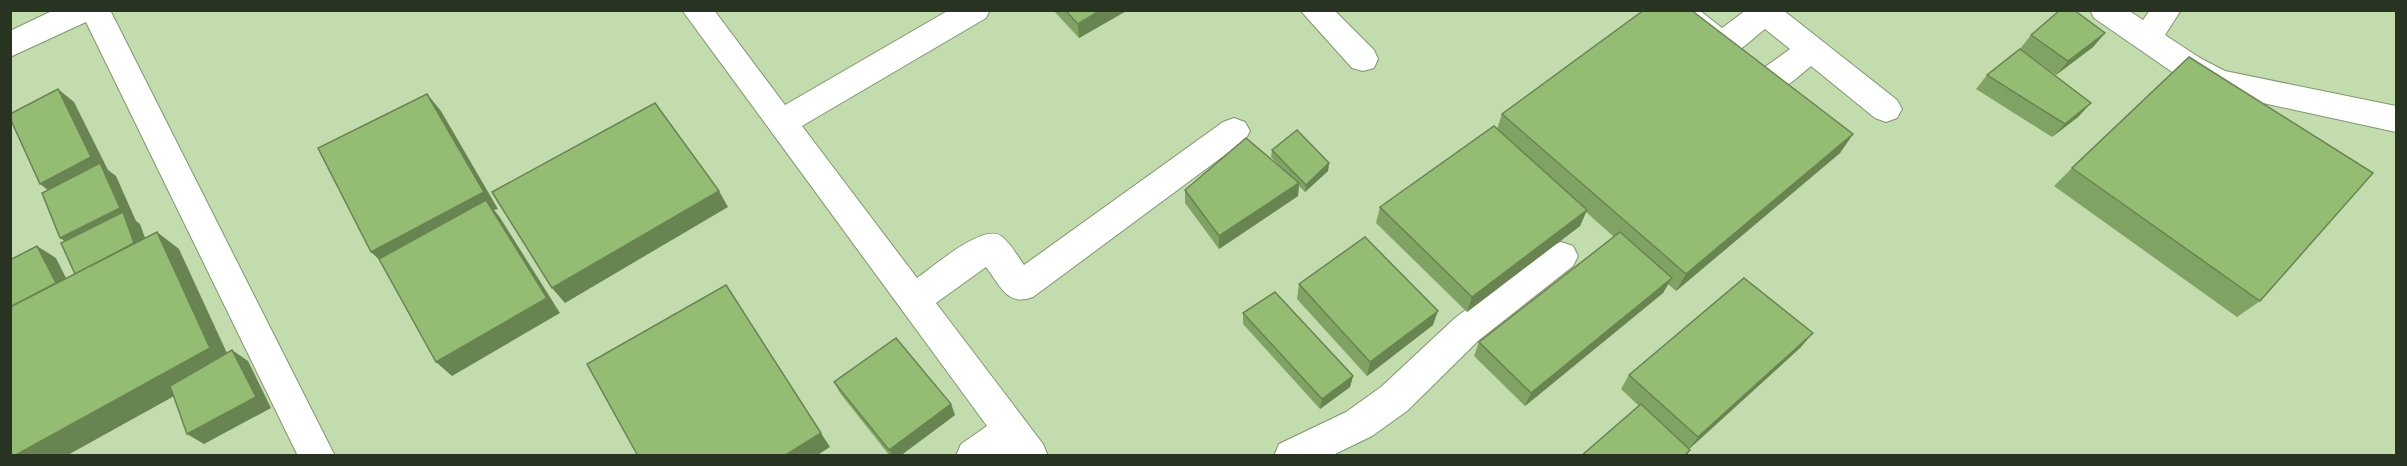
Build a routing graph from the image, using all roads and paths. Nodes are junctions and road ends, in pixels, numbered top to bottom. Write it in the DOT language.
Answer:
graph roads {
  1 [pos="83,10"];
  2 [pos="95,10"];
  3 [pos="697,10"];
  4 [pos="975,10"];
  5 [pos="1315,10"];
  6 [pos="1678,10"];
  7 [pos="2105,10"];
  8 [pos="2166,10"];
  9 [pos="1764,11"];
  10 [pos="2147,38"];
  11 [pos="10,45"];
  12 [pos="1811,50"];
  13 [pos="1363,59"];
  14 [pos="1745,63"];
  15 [pos="1794,101"];
  16 [pos="1886,109"];
  17 [pos="2397,119"];
  18 [pos="780,123"];
  19 [pos="1234,131"];
  20 [pos="1561,256"];
  21 [pos="912,300"];
  22 [pos="1020,443"];
  23 [pos="317,456"];
  24 [pos="974,456"];
  25 [pos="1292,456"];
  1 -- 11 [label="street"];
  2 -- 23 [label="street"];
  3 -- 18 [label="street"];
  4 -- 18 [label="street"];
  5 -- 13 [label="street"];
  6 -- 14 [label="street"];
  7 -- 10 [label="street"];
  8 -- 10 [label="street"];
  9 -- 12 [label="street"];
  9 -- 14 [label="street"];
  10 -- 17 [label="street"];
  12 -- 14 [label="street"];
  12 -- 16 [label="street"];
  14 -- 15 [label="street"];
  18 -- 21 [label="street"];
  19 -- 21 [label="street"];
  20 -- 25 [label="street"];
  21 -- 22 [label="street"];
  22 -- 24 [label="street"];
}
